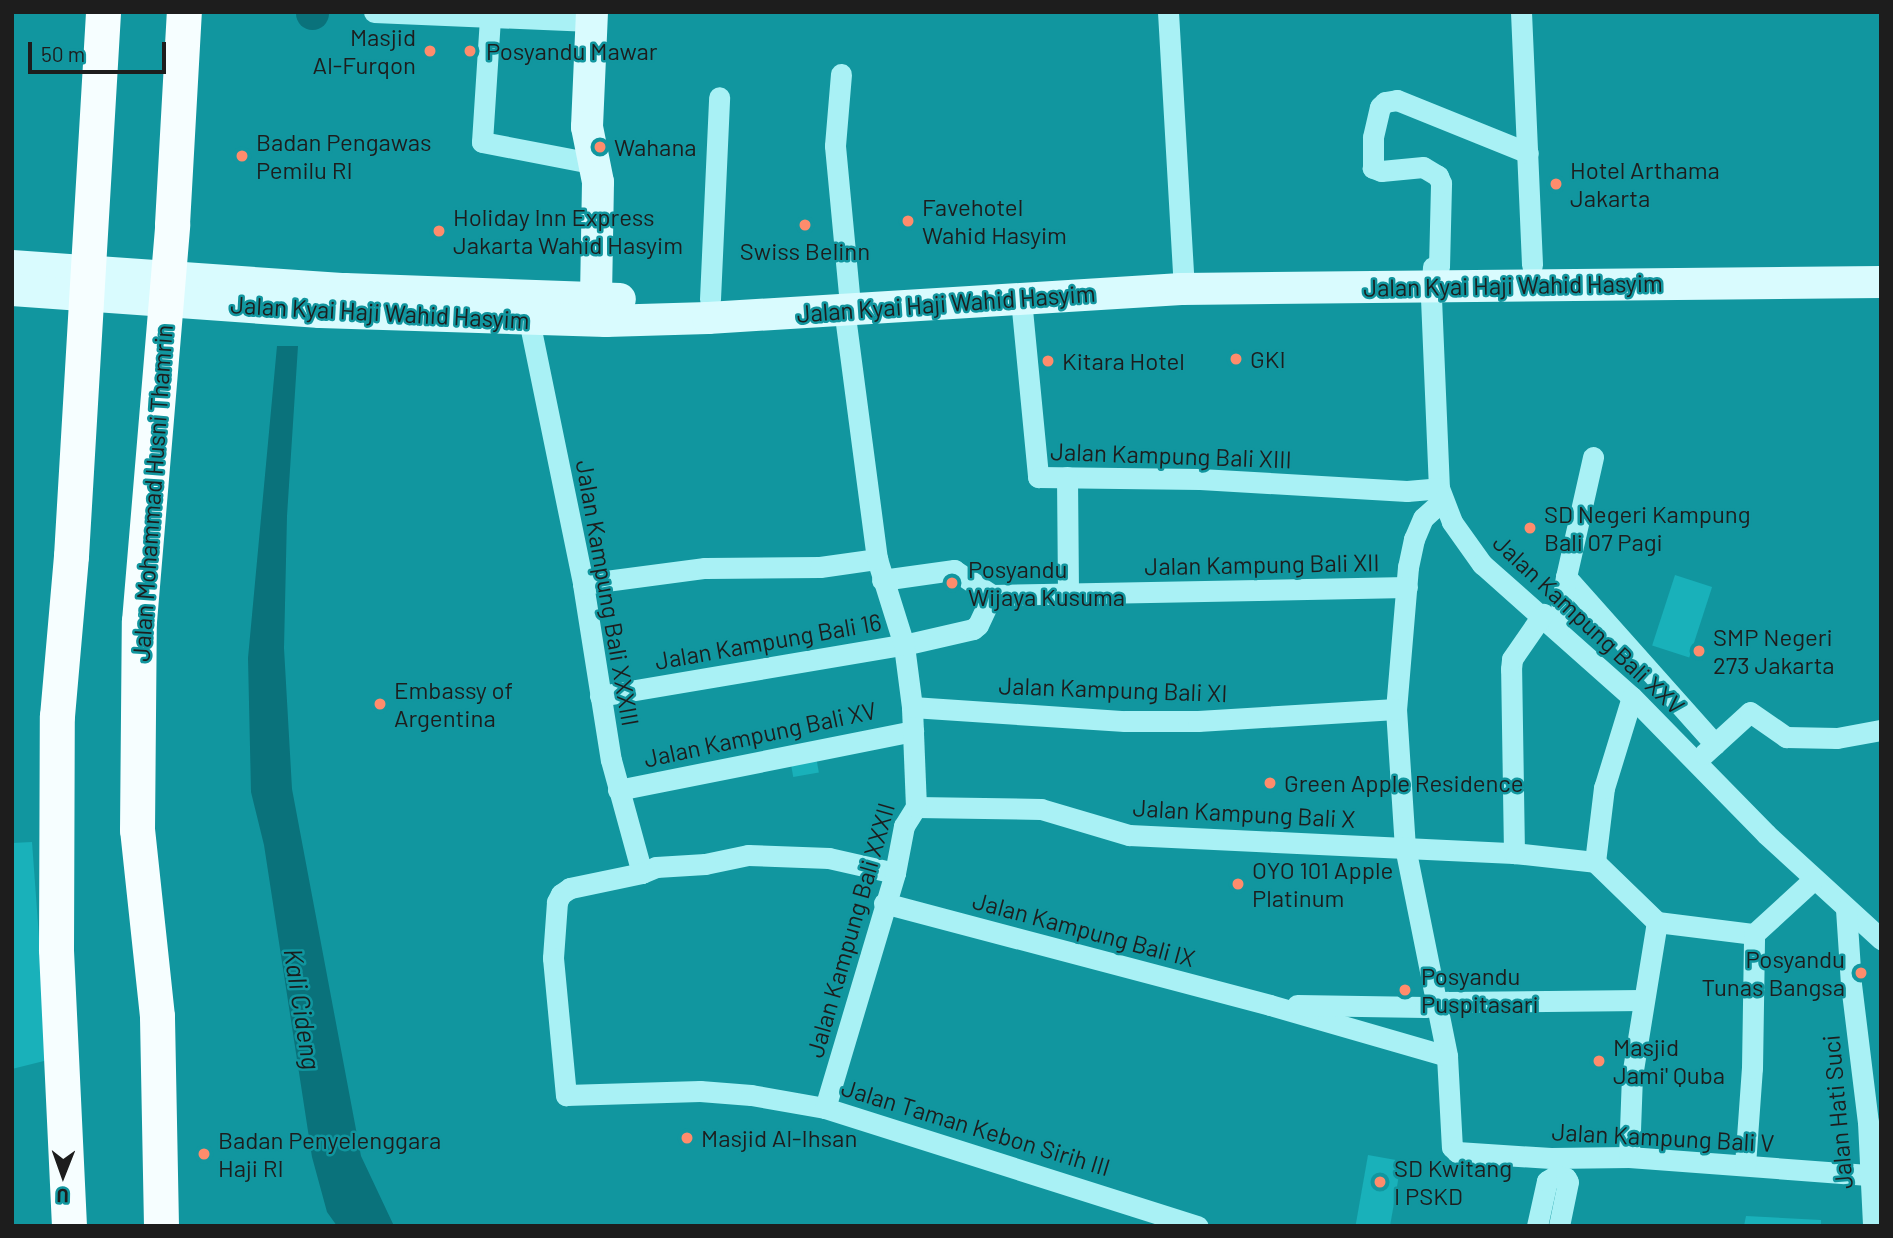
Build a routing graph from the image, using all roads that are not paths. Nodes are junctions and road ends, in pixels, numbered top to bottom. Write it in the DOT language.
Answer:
graph roads {
  1 [pos="103,12"];
  2 [pos="184,12"];
  3 [pos="374,12"];
  4 [pos="1168,12"];
  5 [pos="1521,12"];
  6 [pos="592,17"];
  7 [pos="490,18"];
  8 [pos="841,74"];
  9 [pos="719,97"];
  10 [pos="1528,153"];
  11 [pos="596,164"];
  12 [pos="1881,263"];
  13 [pos="1532,265"];
  14 [pos="12,266"];
  15 [pos="1183,273"];
  16 [pos="1434,274"];
  17 [pos="1333,277"];
  18 [pos="86,282"];
  19 [pos="1881,282"];
  20 [pos="166,288"];
  21 [pos="12,290"];
  22 [pos="596,299"];
  23 [pos="710,299"];
  24 [pos="1021,299"];
  25 [pos="321,300"];
  26 [pos="847,302"];
  27 [pos="529,320"];
  28 [pos="1593,457"];
  29 [pos="1067,477"];
  30 [pos="1441,494"];
  31 [pos="880,570"];
  32 [pos="1566,577"];
  33 [pos="583,584"];
  34 [pos="1407,587"];
  35 [pos="1068,594"];
  36 [pos="992,595"];
  37 [pos="1550,622"];
  38 [pos="904,645"];
  39 [pos="600,696"];
  40 [pos="1632,697"];
  41 [pos="912,707"];
  42 [pos="1396,709"];
  43 [pos="1881,730"];
  44 [pos="913,732"];
  45 [pos="1706,753"];
  46 [pos="618,790"];
  47 [pos="916,807"];
  48 [pos="1405,847"];
  49 [pos="1514,853"];
  50 [pos="1595,862"];
  51 [pos="642,873"];
  52 [pos="894,873"];
  53 [pos="1814,879"];
  54 [pos="884,903"];
  55 [pos="1846,909"];
  56 [pos="1657,922"];
  57 [pos="1754,934"];
  58 [pos="1880,939"];
  59 [pos="1642,1000"];
  60 [pos="1270,1004"];
  61 [pos="1438,1004"];
  62 [pos="1447,1056"];
  63 [pos="825,1108"];
  64 [pos="1629,1157"];
  65 [pos="1745,1165"];
  66 [pos="1871,1175"];
  67 [pos="1143,1217"];
  68 [pos="69,1226"];
  69 [pos="161,1226"];
  70 [pos="1198,1226"];
  71 [pos="1537,1226"];
  72 [pos="1559,1226"];
  73 [pos="1873,1226"];
  1 -- 18 [label="main road"];
  2 -- 20 [label="main road, Jalan Mohammad Husni Thamrin"];
  3 -- 7 [label="street"];
  4 -- 15 [label="street"];
  5 -- 10 [label="street"];
  6 -- 7 [label="street"];
  6 -- 11 [label="main road"];
  7 -- 11 [label="street"];
  8 -- 26 [label="street, Jalan Kampung Bali XXXII"];
  9 -- 23 [label="street"];
  10 -- 13 [label="street"];
  10 -- 16 [label="street, Jalan Kampung Bali XXV"];
  11 -- 22 [label="main road"];
  12 -- 13 [label="main road, Jalan Kyai Haji Wahid Hasyim"];
  13 -- 16 [label="main road, Jalan Kyai Haji Wahid Hasyim"];
  14 -- 18 [label="main road, Jalan Kyai Haji Wahid Hasyim"];
  15 -- 17 [label="main road, Jalan Kyai Haji Wahid Hasyim"];
  15 -- 26 [label="main road, Jalan Kyai Haji Wahid Hasyim"];
  16 -- 17 [label="main road, Jalan Kyai Haji Wahid Hasyim"];
  16 -- 19 [label="main road, Jalan Kyai Haji Wahid Hasyim"];
  16 -- 30 [label="street, Jalan Kampung Bali XXV"];
  17 -- 24 [label="main road, Jalan Kyai Haji Wahid Hasyim"];
  18 -- 20 [label="main road, Jalan Kyai Haji Wahid Hasyim"];
  18 -- 21 [label="main road, Jalan Kyai Haji Wahid Hasyim"];
  18 -- 68 [label="main road"];
  20 -- 25 [label="main road, Jalan Kyai Haji Wahid Hasyim"];
  20 -- 69 [label="main road, Jalan Mohammad Husni Thamrin"];
  22 -- 23 [label="main road, Jalan Kyai Haji Wahid Hasyim"];
  22 -- 25 [label="main road, Jalan Kyai Haji Wahid Hasyim"];
  23 -- 26 [label="main road, Jalan Kyai Haji Wahid Hasyim"];
  24 -- 26 [label="main road, Jalan Kyai Haji Wahid Hasyim"];
  24 -- 29 [label="street, Jalan Kampung Bali XIII"];
  25 -- 27 [label="main road, Jalan Kyai Haji Wahid Hasyim"];
  26 -- 27 [label="main road, Jalan Kyai Haji Wahid Hasyim"];
  26 -- 31 [label="street, Jalan Kampung Bali XXXII"];
  27 -- 33 [label="street, Jalan Kampung Bali XXXIII"];
  28 -- 32 [label="street"];
  29 -- 30 [label="street, Jalan Kampung Bali XIII"];
  29 -- 35 [label="street"];
  30 -- 34 [label="street"];
  30 -- 37 [label="street, Jalan Kampung Bali XXV"];
  31 -- 33 [label="street"];
  31 -- 36 [label="street"];
  31 -- 38 [label="street, Jalan Kampung Bali XXXII"];
  32 -- 37 [label="street"];
  32 -- 45 [label="street"];
  33 -- 39 [label="street, Jalan Kampung Bali XXXIII"];
  34 -- 35 [label="street, Jalan Kampung Bali XII"];
  34 -- 42 [label="street"];
  35 -- 36 [label="street, Jalan Kampung Bali XII"];
  36 -- 38 [label="street"];
  37 -- 40 [label="street, Jalan Kampung Bali XXV"];
  37 -- 49 [label="street"];
  38 -- 39 [label="street, Jalan Kampung Bali 16"];
  38 -- 41 [label="street, Jalan Kampung Bali XXXII"];
  39 -- 46 [label="street, Jalan Kampung Bali XXXIII"];
  40 -- 45 [label="street, Jalan Kampung Bali XXV"];
  40 -- 50 [label="street"];
  41 -- 42 [label="street, Jalan Kampung Bali XI"];
  41 -- 44 [label="street, Jalan Kampung Bali XXXII"];
  42 -- 48 [label="street"];
  43 -- 45 [label="street"];
  44 -- 46 [label="street, Jalan Kampung Bali XV"];
  44 -- 47 [label="street, Jalan Kampung Bali XXXII"];
  45 -- 53 [label="street, Jalan Kampung Bali XXV"];
  46 -- 51 [label="street, Jalan Kampung Bali XXXIII"];
  47 -- 48 [label="street, Jalan Kampung Bali X"];
  47 -- 52 [label="street, Jalan Kampung Bali XXXII"];
  48 -- 49 [label="street, Jalan Kampung Bali X"];
  48 -- 61 [label="street"];
  49 -- 50 [label="street, Jalan Kampung Bali X"];
  50 -- 56 [label="street"];
  51 -- 52 [label="street"];
  51 -- 63 [label="street, Jalan Taman Kebon Sirih III"];
  52 -- 54 [label="street, Jalan Kampung Bali XXXII"];
  53 -- 55 [label="street, Jalan Kampung Bali XXV"];
  53 -- 57 [label="street"];
  54 -- 60 [label="street, Jalan Kampung Bali IX"];
  54 -- 63 [label="street, Jalan Kampung Bali XXXII"];
  55 -- 58 [label="street, Jalan Kampung Bali XXV"];
  55 -- 66 [label="street, Jalan Hati Suci"];
  56 -- 57 [label="street"];
  56 -- 59 [label="street"];
  57 -- 65 [label="street"];
  59 -- 61 [label="street, Jalan Kampung Bali IX"];
  59 -- 64 [label="street"];
  60 -- 61 [label="street, Jalan Kampung Bali IX"];
  60 -- 62 [label="street, Jalan Kampung Bali IX"];
  61 -- 62 [label="street"];
  62 -- 64 [label="street, Jalan Kampung Bali V"];
  63 -- 67 [label="street, Jalan Taman Kebon Sirih III"];
  64 -- 65 [label="street, Jalan Kampung Bali V"];
  65 -- 66 [label="street, Jalan Kampung Bali V"];
  66 -- 73 [label="street, Jalan Hati Suci"];
  67 -- 70 [label="street, Jalan Taman Kebon Sirih III"];
  71 -- 72 [label="street"];
}
